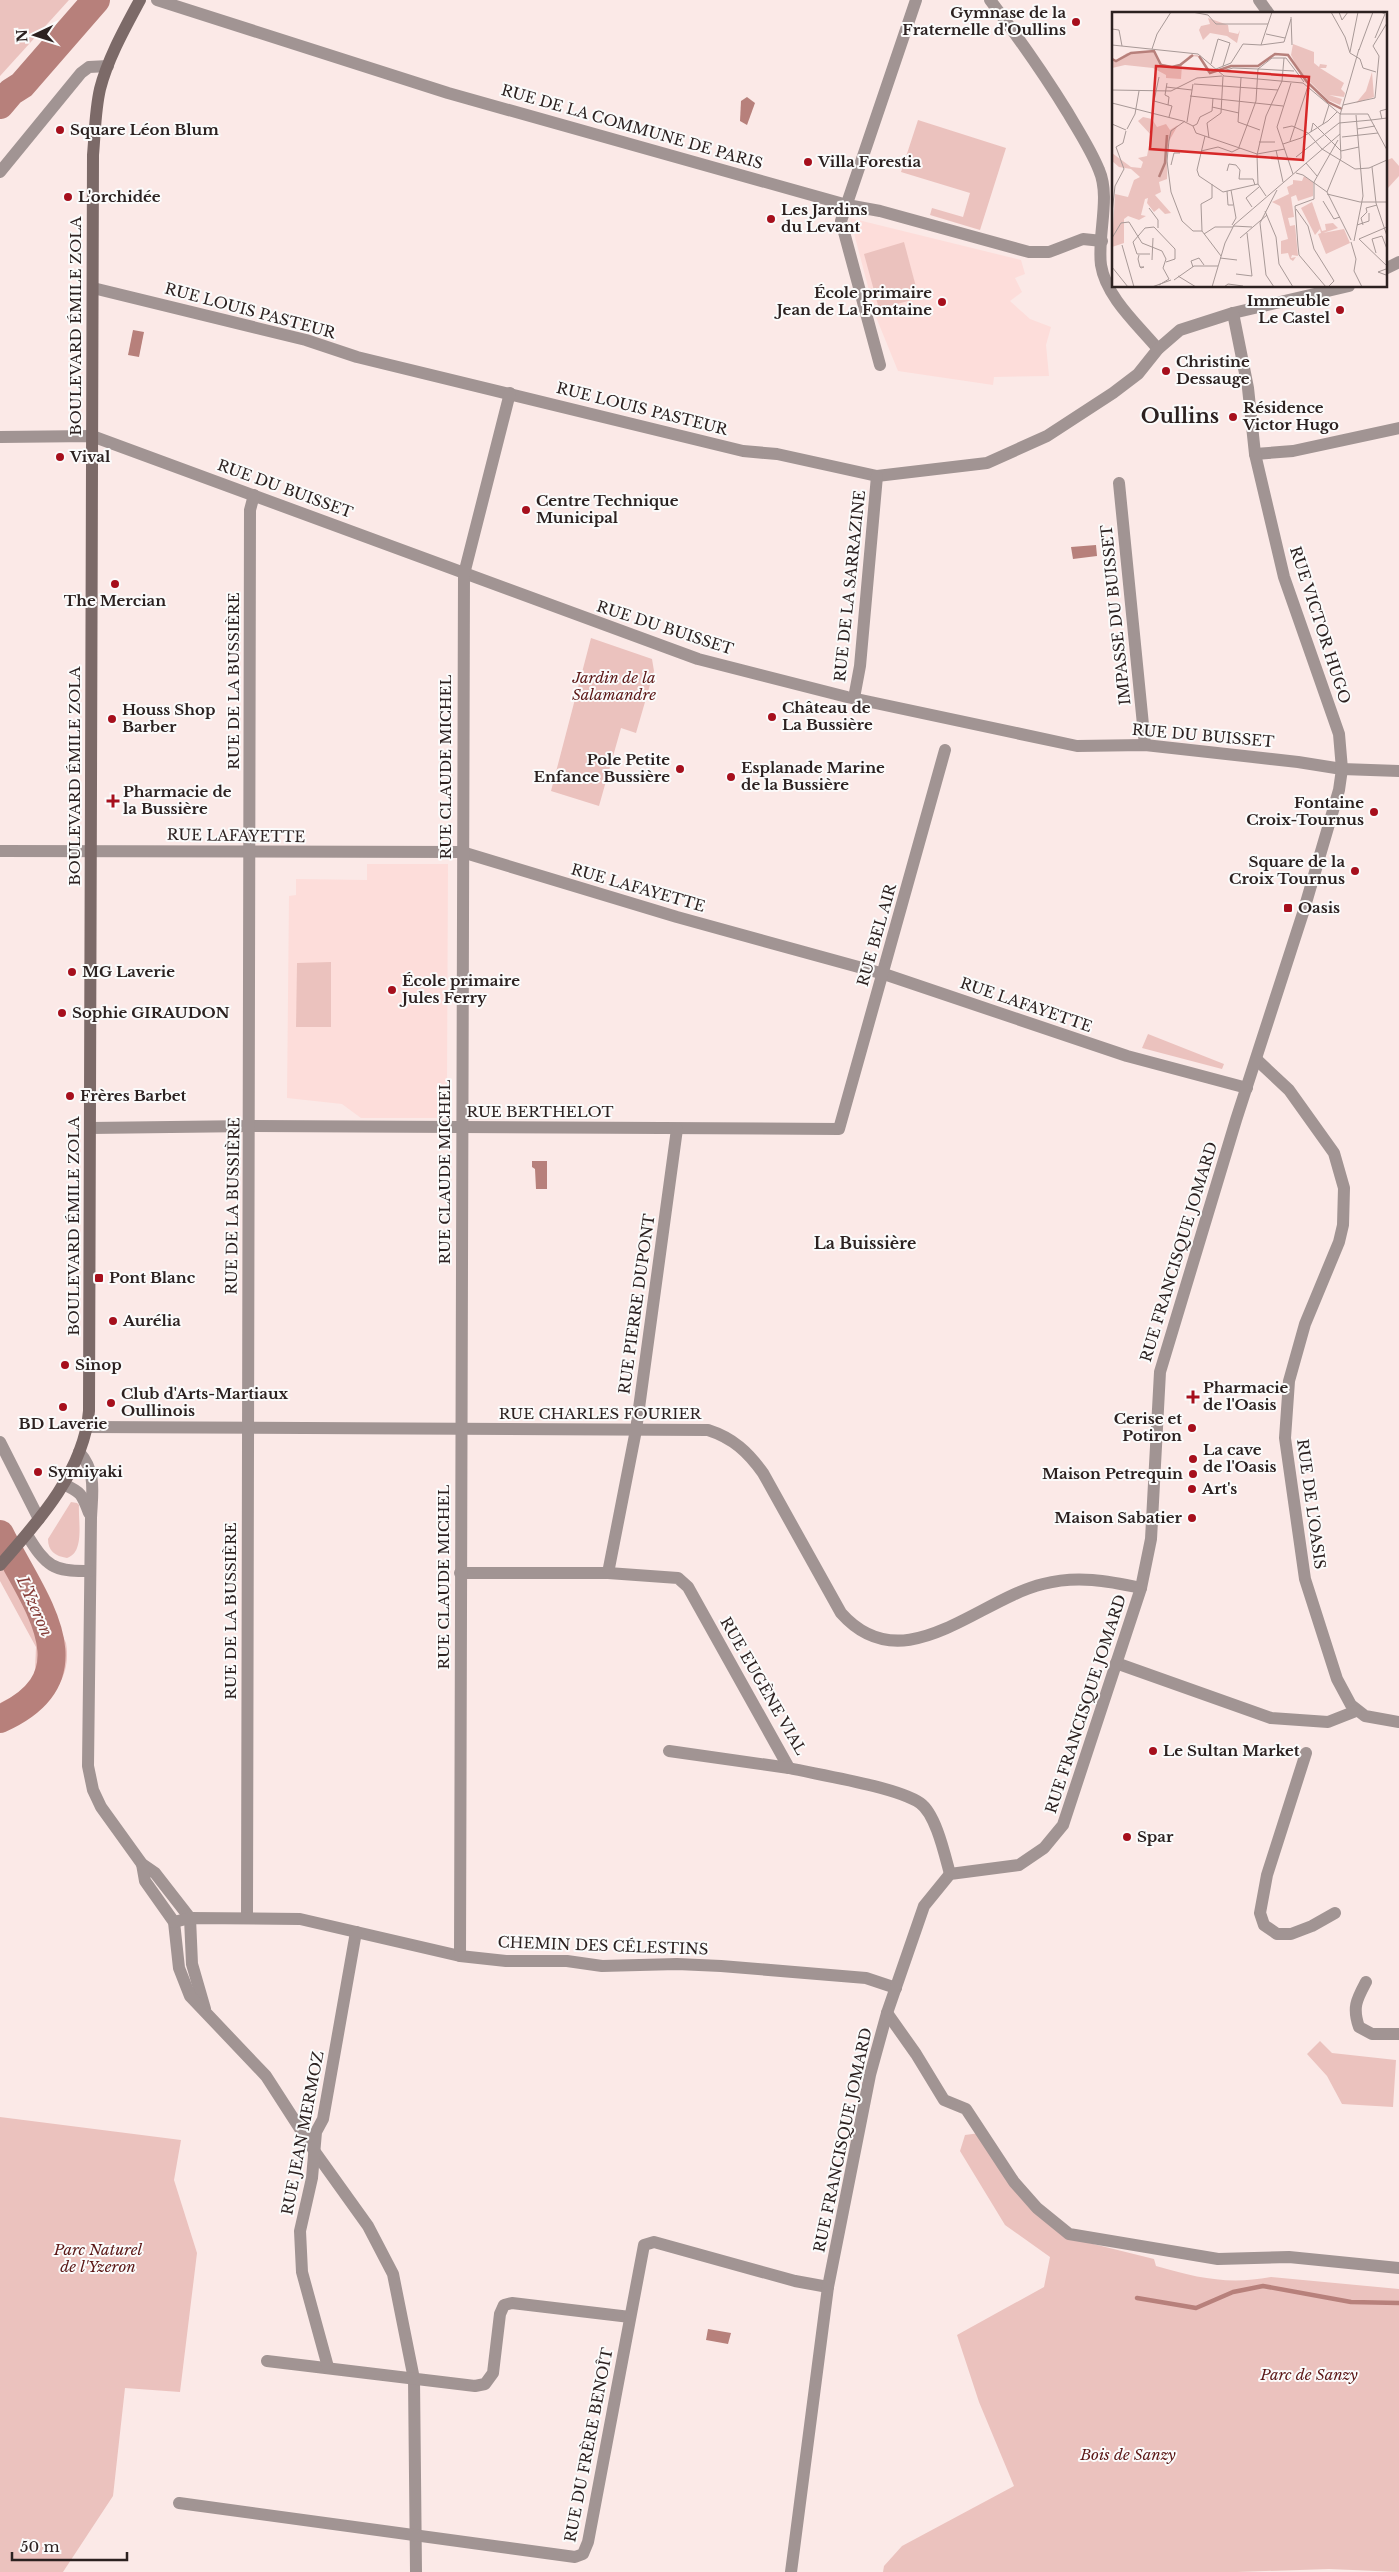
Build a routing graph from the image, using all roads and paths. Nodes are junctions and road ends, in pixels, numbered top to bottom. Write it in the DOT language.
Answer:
graph roads {
  1 [pos="140,0"];
  2 [pos="157,0"];
  3 [pos="916,0"];
  4 [pos="990,0"];
  5 [pos="1259,0"];
  6 [pos="1268,12"];
  7 [pos="108,66"];
  8 [pos="0,172"];
  9 [pos="847,205"];
  10 [pos="1102,241"];
  11 [pos="1399,262"];
  12 [pos="1386,268"];
  13 [pos="93,288"];
  14 [pos="1339,288"];
  15 [pos="1233,313"];
  16 [pos="1158,349"];
  17 [pos="880,365"];
  18 [pos="510,393"];
  19 [pos="1399,428"];
  20 [pos="92,436"];
  21 [pos="0,437"];
  22 [pos="1255,454"];
  23 [pos="877,476"];
  24 [pos="1119,483"];
  25 [pos="254,495"];
  26 [pos="464,574"];
  27 [pos="854,698"];
  28 [pos="1145,745"];
  29 [pos="946,750"];
  30 [pos="1342,769"];
  31 [pos="1399,771"];
  32 [pos="0,851"];
  33 [pos="91,851"];
  34 [pos="462,852"];
  35 [pos="250,853"];
  36 [pos="884,974"];
  37 [pos="1257,1060"];
  38 [pos="1247,1088"];
  39 [pos="251,1126"];
  40 [pos="90,1128"];
  41 [pos="462,1128"];
  42 [pos="677,1129"];
  43 [pos="839,1129"];
  44 [pos="87,1427"];
  45 [pos="247,1429"];
  46 [pos="461,1429"];
  47 [pos="636,1430"];
  48 [pos="0,1442"];
  49 [pos="79,1452"];
  50 [pos="63,1484"];
  51 [pos="90,1518"];
  52 [pos="39,1519"];
  53 [pos="24,1539"];
  54 [pos="0,1566"];
  55 [pos="90,1571"];
  56 [pos="460,1573"];
  57 [pos="608,1574"];
  58 [pos="1141,1588"];
  59 [pos="1116,1663"];
  60 [pos="1356,1711"];
  61 [pos="1399,1722"];
  62 [pos="669,1751"];
  63 [pos="1306,1753"];
  64 [pos="789,1768"];
  65 [pos="142,1864"];
  66 [pos="950,1874"];
  67 [pos="1335,1913"];
  68 [pos="190,1918"];
  69 [pos="247,1918"];
  70 [pos="174,1922"];
  71 [pos="356,1932"];
  72 [pos="460,1956"];
  73 [pos="1366,1982"];
  74 [pos="896,1988"];
  75 [pos="887,2013"];
  76 [pos="207,2014"];
  77 [pos="1399,2034"];
  78 [pos="315,2152"];
  79 [pos="1399,2268"];
  80 [pos="828,2287"];
  81 [pos="630,2317"];
  82 [pos="267,2361"];
  83 [pos="328,2367"];
  84 [pos="414,2379"];
  85 [pos="179,2503"];
  86 [pos="416,2537"];
  87 [pos="416,2572"];
  88 [pos="791,2572"];
  1 -- 7 [label="main road, BOULEVARD ÉMILE ZOLA"];
  2 -- 9 [label="street, RUE DE LA COMMUNE DE PARIS"];
  3 -- 9 [label="street"];
  4 -- 10 [label="street"];
  5 -- 6 [label="street"];
  7 -- 8 [label="street"];
  7 -- 13 [label="main road, BOULEVARD ÉMILE ZOLA"];
  9 -- 10 [label="street, RUE DE LA COMMUNE DE PARIS"];
  9 -- 17 [label="street"];
  10 -- 16 [label="street"];
  11 -- 12 [label="street"];
  13 -- 18 [label="street, RUE LOUIS PASTEUR"];
  13 -- 20 [label="main road, BOULEVARD ÉMILE ZOLA"];
  14 -- 15 [label="street, RUE LOUIS PASTEUR"];
  15 -- 16 [label="street, RUE LOUIS PASTEUR"];
  15 -- 22 [label="street, RUE VICTOR HUGO"];
  16 -- 23 [label="street, RUE LOUIS PASTEUR"];
  18 -- 23 [label="street, RUE LOUIS PASTEUR"];
  18 -- 26 [label="street, RUE CLAUDE MICHEL"];
  19 -- 22 [label="street"];
  20 -- 21 [label="street, RUE DU BUISSET"];
  20 -- 25 [label="street, RUE DU BUISSET"];
  20 -- 33 [label="main road, BOULEVARD ÉMILE ZOLA"];
  22 -- 30 [label="street, RUE VICTOR HUGO"];
  23 -- 27 [label="street, RUE DE LA SARRAZINE"];
  24 -- 28 [label="street, IMPASSE DU BUISSET"];
  25 -- 26 [label="street, RUE DU BUISSET"];
  25 -- 35 [label="street, RUE DE LA BUSSIÈRE"];
  26 -- 27 [label="street, RUE DU BUISSET"];
  26 -- 34 [label="street, RUE CLAUDE MICHEL"];
  27 -- 28 [label="street, RUE DU BUISSET"];
  28 -- 30 [label="street, RUE DU BUISSET"];
  29 -- 36 [label="street, RUE BEL AIR"];
  30 -- 31 [label="street, RUE DU BUISSET"];
  30 -- 37 [label="street, RUE FRANCISQUE JOMARD"];
  32 -- 33 [label="street, RUE LAFAYETTE"];
  33 -- 35 [label="street, RUE LAFAYETTE"];
  33 -- 40 [label="main road, BOULEVARD ÉMILE ZOLA"];
  34 -- 35 [label="street, RUE LAFAYETTE"];
  34 -- 36 [label="street, RUE LAFAYETTE"];
  34 -- 41 [label="street, RUE CLAUDE MICHEL"];
  35 -- 39 [label="street, RUE DE LA BUSSIÈRE"];
  36 -- 38 [label="street, RUE LAFAYETTE"];
  36 -- 43 [label="street, RUE BEL AIR"];
  37 -- 38 [label="street, RUE FRANCISQUE JOMARD"];
  37 -- 60 [label="street, RUE DE L'OASIS"];
  38 -- 58 [label="street, RUE FRANCISQUE JOMARD"];
  39 -- 40 [label="street, RUE BERTHELOT"];
  39 -- 41 [label="street, RUE BERTHELOT"];
  39 -- 45 [label="street, RUE DE LA BUSSIÈRE"];
  40 -- 44 [label="main road, BOULEVARD ÉMILE ZOLA"];
  41 -- 42 [label="street, RUE BERTHELOT"];
  41 -- 46 [label="street, RUE CLAUDE MICHEL"];
  42 -- 43 [label="street, RUE BERTHELOT"];
  42 -- 47 [label="street, RUE PIERRE DUPONT"];
  44 -- 45 [label="street, RUE CHARLES FOURIER"];
  44 -- 49 [label="main road, BOULEVARD ÉMILE ZOLA"];
  45 -- 46 [label="street, RUE CHARLES FOURIER"];
  45 -- 69 [label="street, RUE DE LA BUSSIÈRE"];
  46 -- 47 [label="street, RUE CHARLES FOURIER"];
  46 -- 56 [label="street, RUE CLAUDE MICHEL"];
  47 -- 57 [label="street, RUE PIERRE DUPONT"];
  47 -- 58 [label="street, RUE CHARLES FOURIER"];
  48 -- 52 [label="street"];
  49 -- 50 [label="main road, BOULEVARD ÉMILE ZOLA"];
  49 -- 51 [label="street"];
  50 -- 51 [label="street"];
  50 -- 52 [label="main road, BOULEVARD ÉMILE ZOLA"];
  51 -- 55 [label="street"];
  52 -- 53 [label="main road, BOULEVARD ÉMILE ZOLA"];
  53 -- 54 [label="main road, BOULEVARD ÉMILE ZOLA"];
  53 -- 55 [label="street"];
  55 -- 65 [label="street"];
  56 -- 57 [label="street"];
  56 -- 72 [label="street, RUE CLAUDE MICHEL"];
  57 -- 64 [label="street, RUE EUGÈNE VIAL"];
  58 -- 59 [label="street, RUE FRANCISQUE JOMARD"];
  59 -- 60 [label="street"];
  59 -- 66 [label="street, RUE FRANCISQUE JOMARD"];
  60 -- 61 [label="street"];
  62 -- 64 [label="street"];
  63 -- 67 [label="street"];
  64 -- 66 [label="street, RUE EUGÈNE VIAL"];
  65 -- 68 [label="street"];
  65 -- 70 [label="street"];
  66 -- 74 [label="street, RUE FRANCISQUE JOMARD"];
  68 -- 69 [label="street, CHEMIN DES CÉLESTINS"];
  68 -- 70 [label="street, CHEMIN DES CÉLESTINS"];
  68 -- 76 [label="street"];
  69 -- 71 [label="street, CHEMIN DES CÉLESTINS"];
  70 -- 76 [label="street"];
  71 -- 72 [label="street, CHEMIN DES CÉLESTINS"];
  71 -- 78 [label="street, RUE JEAN MERMOZ"];
  72 -- 74 [label="street, CHEMIN DES CÉLESTINS"];
  73 -- 77 [label="street"];
  74 -- 75 [label="street, RUE FRANCISQUE JOMARD"];
  75 -- 79 [label="street"];
  75 -- 80 [label="street, RUE FRANCISQUE JOMARD"];
  76 -- 78 [label="street"];
  78 -- 83 [label="street, RUE JEAN MERMOZ"];
  78 -- 84 [label="street"];
  80 -- 81 [label="street, RUE DU FRÈRE BENOÎT"];
  80 -- 88 [label="street, RUE FRANCISQUE JOMARD"];
  81 -- 84 [label="street"];
  81 -- 86 [label="street, RUE DU FRÈRE BENOÎT"];
  82 -- 83 [label="street"];
  83 -- 84 [label="street"];
  84 -- 86 [label="street"];
  85 -- 86 [label="street, RUE DU FRÈRE BENOÎT"];
  86 -- 87 [label="street"];
}
